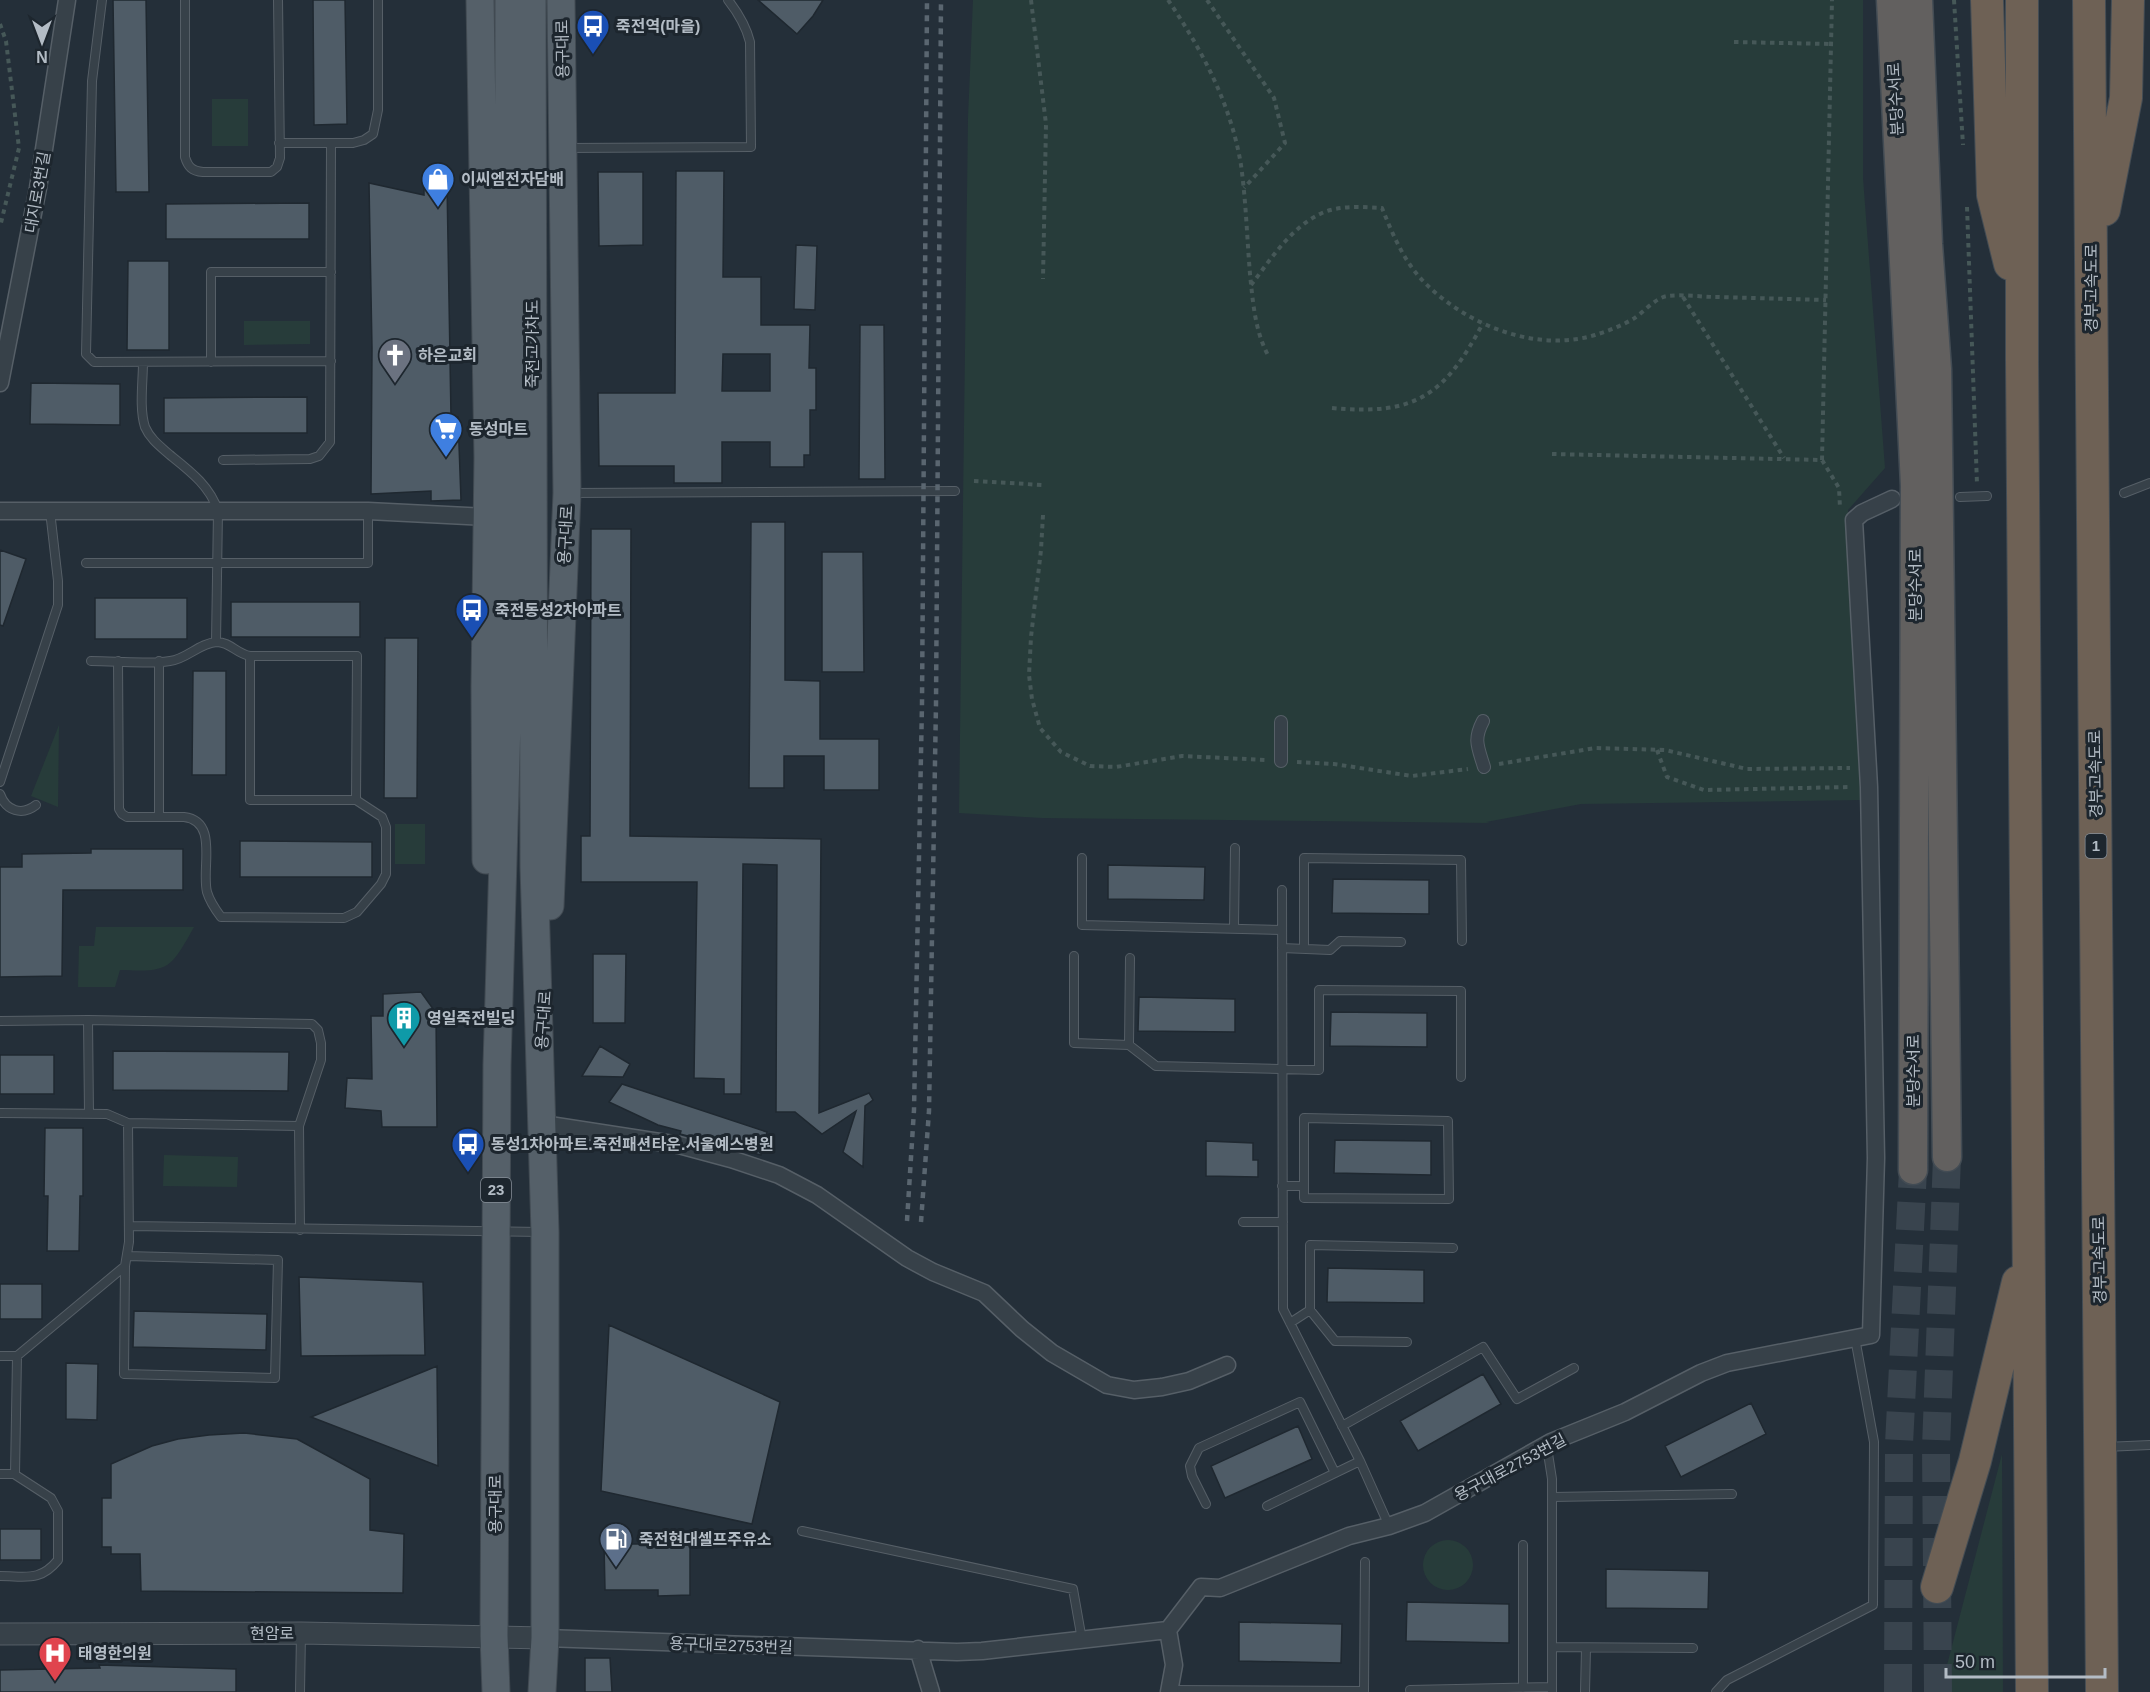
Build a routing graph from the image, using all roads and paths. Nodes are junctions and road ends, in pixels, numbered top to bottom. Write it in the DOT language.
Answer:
graph roads {
  1 [pos="67,0"];
  2 [pos="102,0"];
  3 [pos="185,0"];
  4 [pos="278,0"];
  5 [pos="378,0"];
  6 [pos="480,0"];
  7 [pos="509,0"];
  8 [pos="532,0"];
  9 [pos="561,0"];
  10 [pos="728,0"];
  11 [pos="1031,0"];
  12 [pos="1168,0"];
  13 [pos="1208,0"];
  14 [pos="1832,0"];
  15 [pos="1892,0"];
  16 [pos="1918,0"];
  17 [pos="1954,0"];
  18 [pos="1987,0"];
  19 [pos="2022,0"];
  20 [pos="2089,0"];
  21 [pos="2128,0"];
  22 [pos="0,24"];
  23 [pos="1734,42"];
  24 [pos="1831,44"];
  25 [pos="279,143"];
  26 [pos="330,143"];
  27 [pos="563,148"];
  28 [pos="1964,154"];
  29 [pos="1243,189"];
  30 [pos="1967,201"];
  31 [pos="0,227"];
  32 [pos="330,272"];
  33 [pos="2091,273"];
  34 [pos="1043,279"];
  35 [pos="1251,285"];
  36 [pos="1683,297"];
  37 [pos="1826,300"];
  38 [pos="2022,310"];
  39 [pos="1483,323"];
  40 [pos="1269,357"];
  41 [pos="331,361"];
  42 [pos="143,362"];
  43 [pos="211,362"];
  44 [pos="0,383"];
  45 [pos="1332,408"];
  46 [pos="1552,454"];
  47 [pos="1784,459"];
  48 [pos="223,460"];
  49 [pos="1822,460"];
  50 [pos="974,481"];
  51 [pos="2150,483"];
  52 [pos="1043,485"];
  53 [pos="955,491"];
  54 [pos="567,493"];
  55 [pos="2124,493"];
  56 [pos="1987,496"];
  57 [pos="1960,497"];
  58 [pos="1977,497"];
  59 [pos="1892,499"];
  60 [pos="0,511"];
  61 [pos="50,511"];
  62 [pos="218,511"];
  63 [pos="368,511"];
  64 [pos="1043,515"];
  65 [pos="487,517"];
  66 [pos="1840,519"];
  67 [pos="86,563"];
  68 [pos="217,563"];
  69 [pos="216,642"];
  70 [pos="250,656"];
  71 [pos="91,661"];
  72 [pos="118,661"];
  73 [pos="159,662"];
  74 [pos="521,688"];
  75 [pos="1483,721"];
  76 [pos="1281,722"];
  77 [pos="1657,750"];
  78 [pos="1850,757"];
  79 [pos="1281,761"];
  80 [pos="1484,767"];
  81 [pos="0,782"];
  82 [pos="1869,786"];
  83 [pos="0,794"];
  84 [pos="356,800"];
  85 [pos="36,805"];
  86 [pos="159,817"];
  87 [pos="1234,848"];
  88 [pos="1082,858"];
  89 [pos="1282,890"];
  90 [pos="1234,928"];
  91 [pos="1282,930"];
  92 [pos="1462,941"];
  93 [pos="1401,942"];
  94 [pos="1282,948"];
  95 [pos="1304,949"];
  96 [pos="1074,956"];
  97 [pos="1130,958"];
  98 [pos="88,1020"];
  99 [pos="0,1021"];
  100 [pos="1129,1045"];
  101 [pos="496,1065"];
  102 [pos="540,1069"];
  103 [pos="1282,1069"];
  104 [pos="1461,1077"];
  105 [pos="0,1113"];
  106 [pos="89,1114"];
  107 [pos="128,1123"];
  108 [pos="543,1124"];
  109 [pos="299,1126"];
  110 [pos="1947,1157"];
  111 [pos="1913,1170"];
  112 [pos="1282,1186"];
  113 [pos="1304,1186"];
  114 [pos="1243,1222"];
  115 [pos="1283,1222"];
  116 [pos="129,1226"];
  117 [pos="300,1230"];
  118 [pos="496,1231"];
  119 [pos="545,1232"];
  120 [pos="2030,1234"];
  121 [pos="1453,1248"];
  122 [pos="128,1256"];
  123 [pos="125,1266"];
  124 [pos="1310,1310"];
  125 [pos="1290,1323"];
  126 [pos="1863,1336"];
  127 [pos="1407,1342"];
  128 [pos="0,1356"];
  129 [pos="17,1356"];
  130 [pos="1227,1365"];
  131 [pos="1574,1368"];
  132 [pos="1342,1426"];
  133 [pos="1551,1442"];
  134 [pos="2150,1445"];
  135 [pos="2101,1447"];
  136 [pos="1360,1461"];
  137 [pos="1335,1473"];
  138 [pos="0,1474"];
  139 [pos="14,1474"];
  140 [pos="1732,1494"];
  141 [pos="1552,1497"];
  142 [pos="1206,1504"];
  143 [pos="1267,1506"];
  144 [pos="1389,1526"];
  145 [pos="802,1530"];
  146 [pos="1523,1545"];
  147 [pos="1365,1562"];
  148 [pos="0,1576"];
  149 [pos="1937,1587"];
  150 [pos="1168,1630"];
  151 [pos="301,1633"];
  152 [pos="0,1634"];
  153 [pos="494,1636"];
  154 [pos="545,1638"];
  155 [pos="1082,1641"];
  156 [pos="1552,1647"];
  157 [pos="1586,1648"];
  158 [pos="1693,1648"];
  159 [pos="918,1650"];
  160 [pos="1523,1688"];
  161 [pos="1410,1689"];
  162 [pos="1552,1690"];
  163 [pos="1169,1691"];
  164 [pos="300,1692"];
  165 [pos="496,1692"];
  166 [pos="542,1692"];
  167 [pos="931,1692"];
  168 [pos="1585,1692"];
  169 [pos="1716,1692"];
  170 [pos="2032,1692"];
  171 [pos="2102,1692"];
  1 -- 44 [label="street, 대지로3번길"];
  2 -- 42 [label="lane"];
  3 -- 25 [label="lane"];
  4 -- 25 [label="lane"];
  5 -- 26 [label="lane"];
  6 -- 65 [label="main road, 용구대로"];
  7 -- 74 [label="main road, 죽전고가차도"];
  8 -- 74 [label="main road, 죽전고가차도"];
  9 -- 27 [label="main road, 용구대로"];
  10 -- 27 [label="lane"];
  11 -- 34 [label="path"];
  12 -- 29 [label="path"];
  13 -- 29 [label="path"];
  14 -- 24 [label="path"];
  15 -- 111 [label="highway, 분당수서로"];
  16 -- 110 [label="highway, 분당수서로"];
  17 -- 28 [label="path"];
  18 -- 38 [label="highway"];
  19 -- 38 [label="highway"];
  20 -- 33 [label="highway, 경부고속도로 / 1"];
  21 -- 33 [label="highway"];
  22 -- 31 [label="path"];
  23 -- 24 [label="path"];
  24 -- 37 [label="path"];
  25 -- 26 [label="lane"];
  26 -- 32 [label="lane"];
  27 -- 54 [label="main road, 용구대로"];
  29 -- 35 [label="path"];
  30 -- 58 [label="path"];
  32 -- 41 [label="lane"];
  32 -- 43 [label="lane"];
  33 -- 135 [label="highway, 경부고속도로 / 1"];
  35 -- 39 [label="path"];
  35 -- 40 [label="path"];
  36 -- 37 [label="path"];
  36 -- 39 [label="path"];
  36 -- 47 [label="path"];
  37 -- 49 [label="path"];
  38 -- 120 [label="highway"];
  39 -- 45 [label="path"];
  41 -- 43 [label="lane"];
  41 -- 48 [label="lane"];
  42 -- 43 [label="lane"];
  42 -- 62 [label="lane"];
  46 -- 47 [label="path"];
  47 -- 49 [label="path"];
  49 -- 66 [label="path"];
  50 -- 52 [label="path"];
  51 -- 55 [label="lane"];
  53 -- 54 [label="lane"];
  54 -- 102 [label="main road, 용구대로"];
  56 -- 58 [label="lane"];
  57 -- 58 [label="lane"];
  59 -- 82 [label="street"];
  60 -- 61 [label="street"];
  61 -- 62 [label="street"];
  61 -- 81 [label="lane"];
  62 -- 63 [label="street"];
  62 -- 68 [label="lane"];
  63 -- 65 [label="street"];
  63 -- 68 [label="lane"];
  64 -- 79 [label="path"];
  65 -- 101 [label="main road, 용구대로"];
  67 -- 68 [label="lane"];
  68 -- 69 [label="lane"];
  69 -- 70 [label="lane"];
  69 -- 73 [label="lane"];
  70 -- 84 [label="lane"];
  70 -- 84 [label="lane"];
  71 -- 72 [label="lane"];
  72 -- 73 [label="lane"];
  72 -- 86 [label="lane"];
  73 -- 86 [label="lane"];
  74 -- 101 [label="main road, 용구대로 / 23"];
  74 -- 102 [label="main road, 용구대로"];
  75 -- 80 [label="street"];
  76 -- 79 [label="street"];
  77 -- 78 [label="path"];
  77 -- 80 [label="path"];
  77 -- 82 [label="path"];
  79 -- 80 [label="path"];
  82 -- 126 [label="street"];
  83 -- 85 [label="lane"];
  84 -- 86 [label="lane"];
  87 -- 90 [label="lane"];
  88 -- 90 [label="lane"];
  89 -- 91 [label="lane"];
  90 -- 91 [label="lane"];
  91 -- 94 [label="lane"];
  92 -- 95 [label="lane"];
  93 -- 95 [label="lane"];
  94 -- 95 [label="lane"];
  94 -- 103 [label="lane"];
  96 -- 100 [label="lane"];
  97 -- 100 [label="lane"];
  98 -- 99 [label="lane"];
  98 -- 106 [label="lane"];
  98 -- 109 [label="lane"];
  100 -- 103 [label="lane"];
  101 -- 118 [label="main road, 용구대로 / 23"];
  102 -- 108 [label="main road, 용구대로"];
  103 -- 104 [label="lane"];
  103 -- 112 [label="lane"];
  105 -- 106 [label="lane"];
  106 -- 107 [label="lane"];
  107 -- 109 [label="lane"];
  107 -- 116 [label="lane"];
  108 -- 119 [label="main road, 용구대로"];
  108 -- 130 [label="street"];
  109 -- 117 [label="lane"];
  112 -- 113 [label="lane"];
  112 -- 115 [label="lane"];
  113 -- 113 [label="lane"];
  114 -- 115 [label="lane"];
  115 -- 125 [label="lane"];
  116 -- 117 [label="lane"];
  116 -- 122 [label="lane"];
  117 -- 118 [label="lane"];
  118 -- 119 [label="lane"];
  118 -- 153 [label="main road, 용구대로 / 23"];
  119 -- 154 [label="main road, 용구대로"];
  120 -- 149 [label="highway"];
  120 -- 170 [label="highway"];
  121 -- 124 [label="lane"];
  122 -- 123 [label="lane"];
  122 -- 123 [label="lane"];
  123 -- 129 [label="lane"];
  124 -- 125 [label="lane"];
  124 -- 127 [label="lane"];
  125 -- 132 [label="lane"];
  126 -- 133 [label="street, 용구대로2753번길"];
  126 -- 169 [label="lane"];
  128 -- 129 [label="lane"];
  129 -- 139 [label="lane"];
  131 -- 132 [label="lane"];
  132 -- 136 [label="lane"];
  133 -- 141 [label="lane"];
  133 -- 144 [label="street, 용구대로2753번길"];
  134 -- 135 [label="lane"];
  135 -- 171 [label="highway, 경부고속도로 / 1"];
  136 -- 137 [label="lane"];
  136 -- 144 [label="lane"];
  137 -- 142 [label="lane"];
  137 -- 143 [label="lane"];
  138 -- 139 [label="lane"];
  139 -- 148 [label="lane"];
  140 -- 141 [label="lane"];
  141 -- 156 [label="lane"];
  144 -- 150 [label="street, 용구대로2753번길"];
  145 -- 155 [label="lane"];
  146 -- 160 [label="lane"];
  147 -- 163 [label="lane"];
  150 -- 155 [label="street, 용구대로2753번길"];
  150 -- 163 [label="street"];
  151 -- 152 [label="street, 현암로"];
  151 -- 153 [label="street, 현암로"];
  151 -- 164 [label="lane"];
  153 -- 154 [label="street, 현암로"];
  153 -- 165 [label="main road, 용구대로 / 23"];
  154 -- 159 [label="street, 용구대로2753번길"];
  154 -- 166 [label="main road, 용구대로"];
  155 -- 159 [label="street, 용구대로2753번길"];
  156 -- 157 [label="lane"];
  156 -- 162 [label="lane"];
  157 -- 158 [label="lane"];
  157 -- 168 [label="lane"];
  159 -- 167 [label="street"];
  160 -- 161 [label="lane"];
  160 -- 162 [label="lane"];
}
